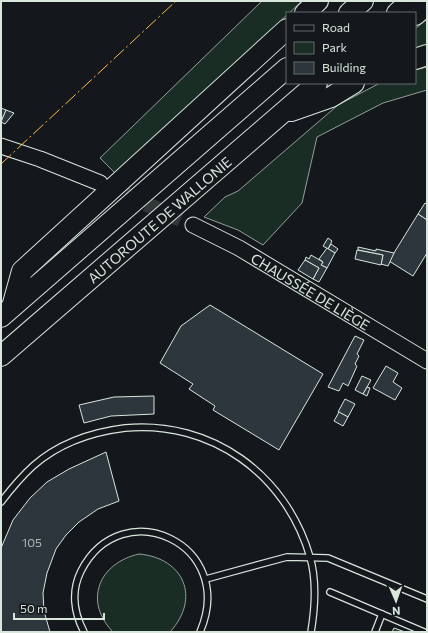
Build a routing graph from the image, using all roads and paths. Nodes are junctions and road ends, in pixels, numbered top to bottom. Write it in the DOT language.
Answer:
graph roads {
  1 [pos="318,1"];
  2 [pos="363,1"];
  3 [pos="411,1"];
  4 [pos="427,6"];
  5 [pos="306,12"];
  6 [pos="350,12"];
  7 [pos="398,12"];
  8 [pos="416,14"];
  9 [pos="286,30"];
  10 [pos="427,55"];
  11 [pos="416,59"];
  12 [pos="286,69"];
  13 [pos="316,84"];
  14 [pos="352,84"];
  15 [pos="280,115"];
  16 [pos="1,146"];
  17 [pos="100,183"];
  18 [pos="193,225"];
  19 [pos="7,312"];
  20 [pos="1,356"];
  21 [pos="427,361"];
  22 [pos="1,502"];
  23 [pos="310,558"];
  24 [pos="206,579"];
  25 [pos="330,592"];
  26 [pos="427,599"];
  27 [pos="382,614"];
  28 [pos="84,632"];
  29 [pos="200,632"];
  30 [pos="311,632"];
  31 [pos="375,632"];
  32 [pos="424,632"];
  1 -- 5 [label="highway"];
  2 -- 6 [label="highway"];
  3 -- 7 [label="highway"];
  4 -- 8 [label="highway"];
  9 -- 19 [label="highway"];
  10 -- 11 [label="highway"];
  12 -- 19 [label="highway"];
  13 -- 15 [label="highway, AUTOROUTE DE WALLONIE"];
  14 -- 15 [label="highway"];
  15 -- 20 [label="highway, AUTOROUTE DE WALLONIE"];
  16 -- 17 [label="main road"];
  18 -- 21 [label="main road, CHAUSSÉE DE LIÈGE"];
  22 -- 23 [label="lane"];
  23 -- 24 [label="lane"];
  23 -- 26 [label="lane"];
  23 -- 30 [label="lane"];
  24 -- 28 [label="lane"];
  24 -- 29 [label="lane"];
  25 -- 27 [label="lane"];
  27 -- 31 [label="lane"];
  27 -- 32 [label="lane"];
}
